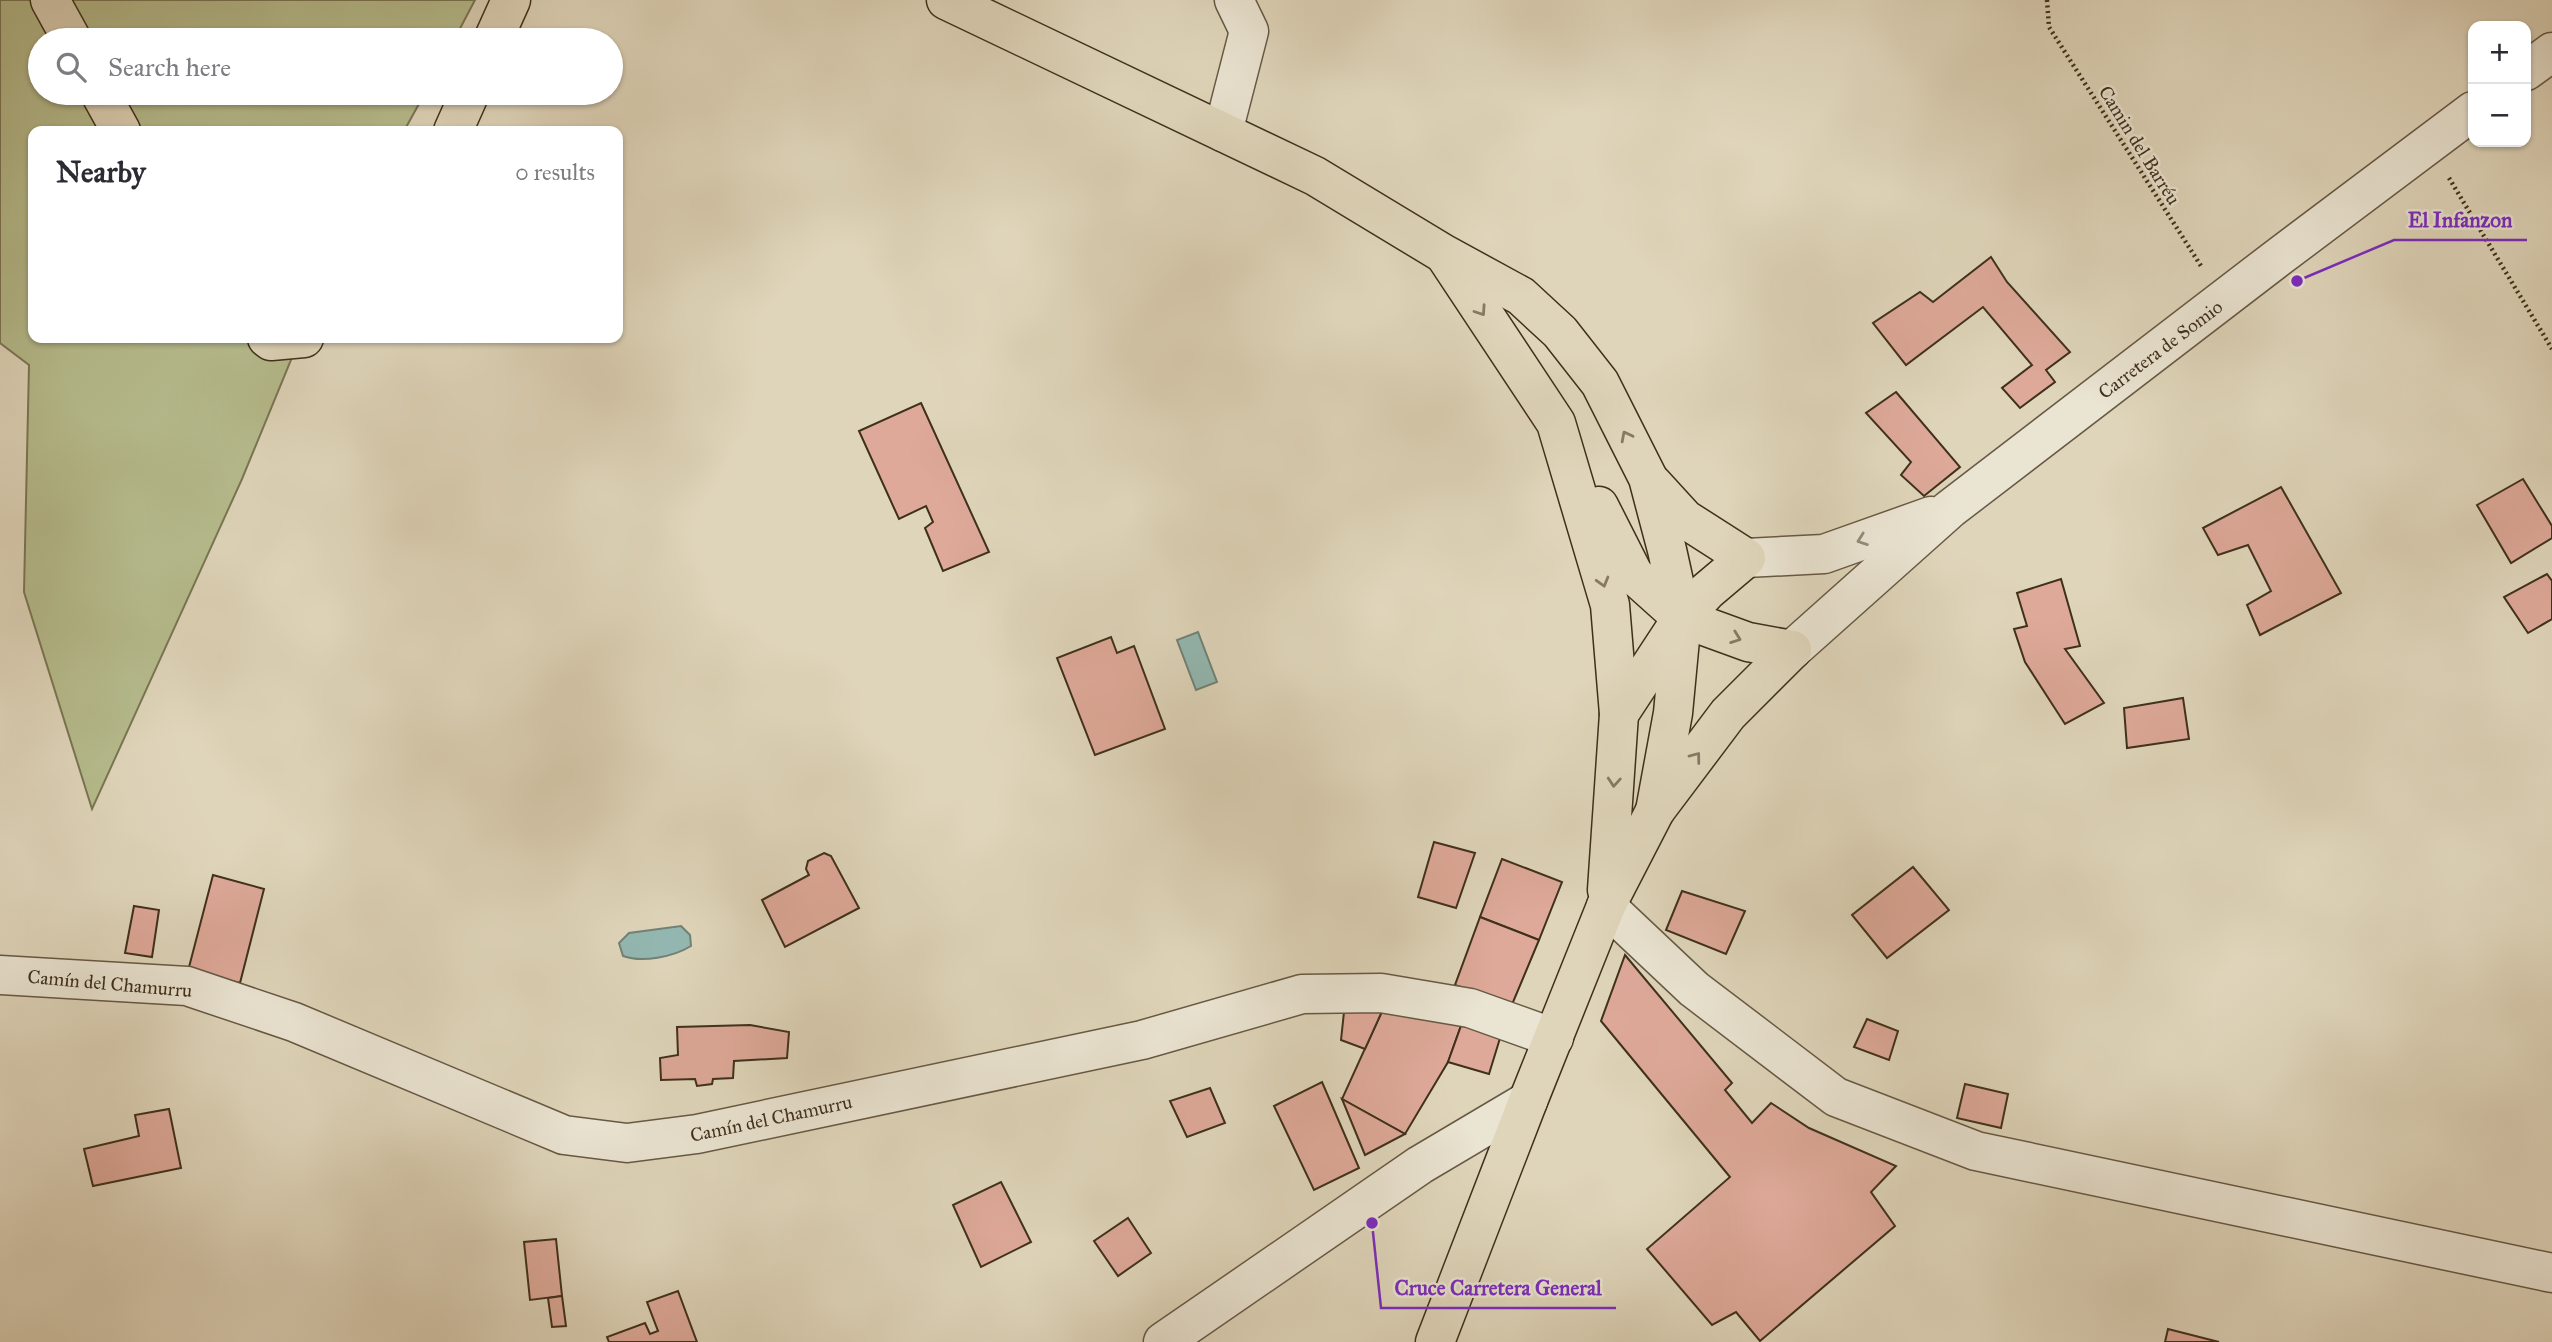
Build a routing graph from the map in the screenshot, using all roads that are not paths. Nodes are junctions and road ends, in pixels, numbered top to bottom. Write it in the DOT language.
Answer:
graph roads {
  1 [pos="50,0"];
  2 [pos="511,0"];
  3 [pos="946,0"];
  4 [pos="1234,0"];
  5 [pos="65,28"];
  6 [pos="498,28"];
  7 [pos="2552,52"];
  8 [pos="2531,67"];
  9 [pos="107,105"];
  10 [pos="465,105"];
  11 [pos="2468,115"];
  12 [pos="118,126"];
  13 [pos="455,126"];
  14 [pos="1223,132"];
  15 [pos="1444,254"];
  16 [pos="1556,423"];
  17 [pos="1648,478"];
  18 [pos="1950,509"];
  19 [pos="1746,558"];
  20 [pos="1682,618"];
  21 [pos="1792,650"];
  22 [pos="1619,714"];
  23 [pos="1655,811"];
  24 [pos="1606,906"];
  25 [pos="0,975"];
  26 [pos="1554,1038"];
  27 [pos="1528,1101"];
  28 [pos="2552,1273"];
  29 [pos="1163,1342"];
  30 [pos="1435,1342"];
  1 -- 5 [label="highway"];
  2 -- 6 [label="highway"];
  3 -- 14 [label="highway"];
  4 -- 14 [label="street"];
  7 -- 8 [label="street"];
  9 -- 12 [label="highway"];
  10 -- 13 [label="highway"];
  11 -- 18 [label="street, Carretera de Somio"];
  14 -- 15 [label="highway"];
  15 -- 16 [label="highway, one-way"];
  17 -- 15 [label="highway, one-way"];
  16 -- 20 [label="highway"];
  16 -- 22 [label="highway, one-way"];
  17 -- 19 [label="highway"];
  17 -- 20 [label="highway"];
  18 -- 19 [label="street, one-way"];
  18 -- 21 [label="street"];
  19 -- 20 [label="highway"];
  20 -- 21 [label="highway, one-way"];
  20 -- 22 [label="highway"];
  20 -- 23 [label="highway"];
  23 -- 21 [label="highway, one-way"];
  22 -- 24 [label="highway, one-way"];
  23 -- 24 [label="highway"];
  24 -- 26 [label="highway"];
  24 -- 28 [label="street"];
  25 -- 26 [label="street, Camín del Chamurru"];
  26 -- 27 [label="highway"];
  27 -- 29 [label="street"];
  27 -- 30 [label="highway"];
}
